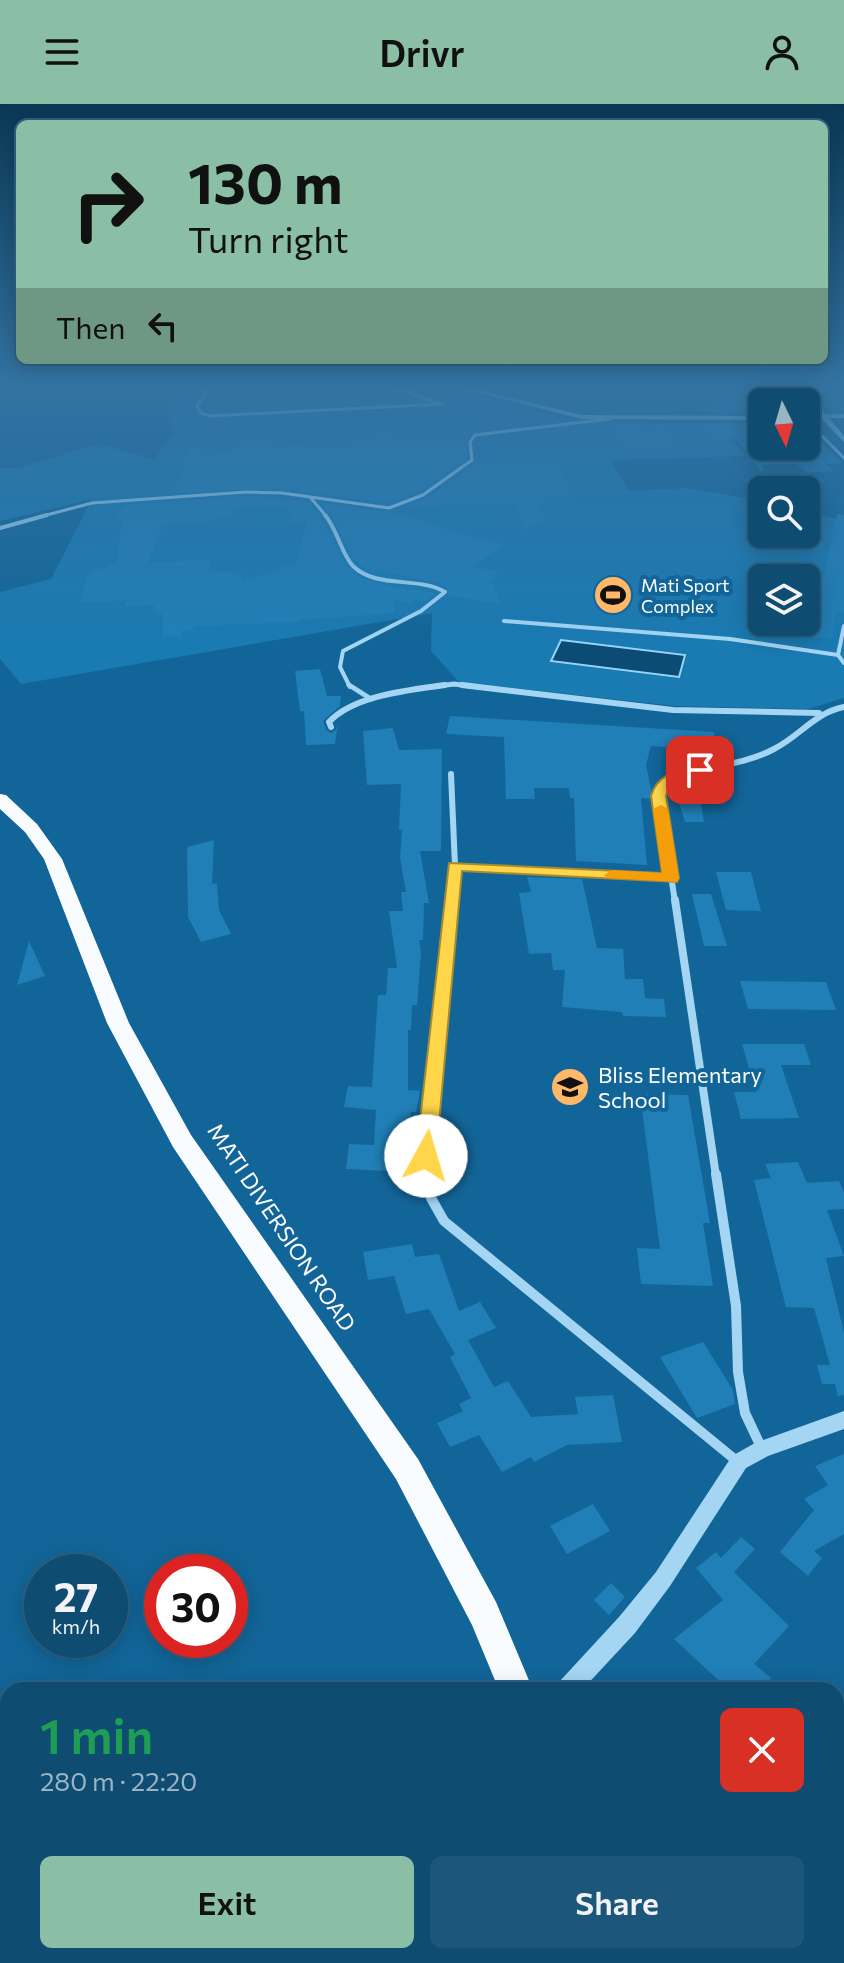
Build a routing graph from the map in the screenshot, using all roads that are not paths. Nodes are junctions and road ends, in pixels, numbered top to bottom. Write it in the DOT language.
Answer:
graph roads {
  1 [pos="457,470"];
  2 [pos="310,497"];
  3 [pos="0,528"];
  4 [pos="504,621"];
  5 [pos="844,626"];
  6 [pos="838,655"];
  7 [pos="844,663"];
  8 [pos="375,700"];
  9 [pos="844,707"];
  10 [pos="820,713"];
  11 [pos="331,727"];
  12 [pos="451,774"];
  13 [pos="0,799"];
  14 [pos="455,866"];
  15 [pos="671,878"];
  16 [pos="844,1420"];
  17 [pos="762,1449"];
  18 [pos="739,1462"];
  19 [pos="513,1682"];
  20 [pos="574,1682"];
  1 -- 2 [label="lane"];
  2 -- 3 [label="lane"];
  2 -- 8 [label="lane"];
  4 -- 6 [label="lane"];
  5 -- 6 [label="lane"];
  6 -- 7 [label="lane"];
  8 -- 10 [label="street"];
  8 -- 11 [label="street"];
  9 -- 10 [label="street"];
  10 -- 15 [label="street"];
  12 -- 14 [label="street"];
  13 -- 19 [label="highway, MATI DIVERSION ROAD"];
  14 -- 15 [label="street"];
  14 -- 18 [label="street"];
  15 -- 17 [label="street"];
  16 -- 17 [label="street"];
  17 -- 18 [label="street"];
  18 -- 20 [label="street"];
}
